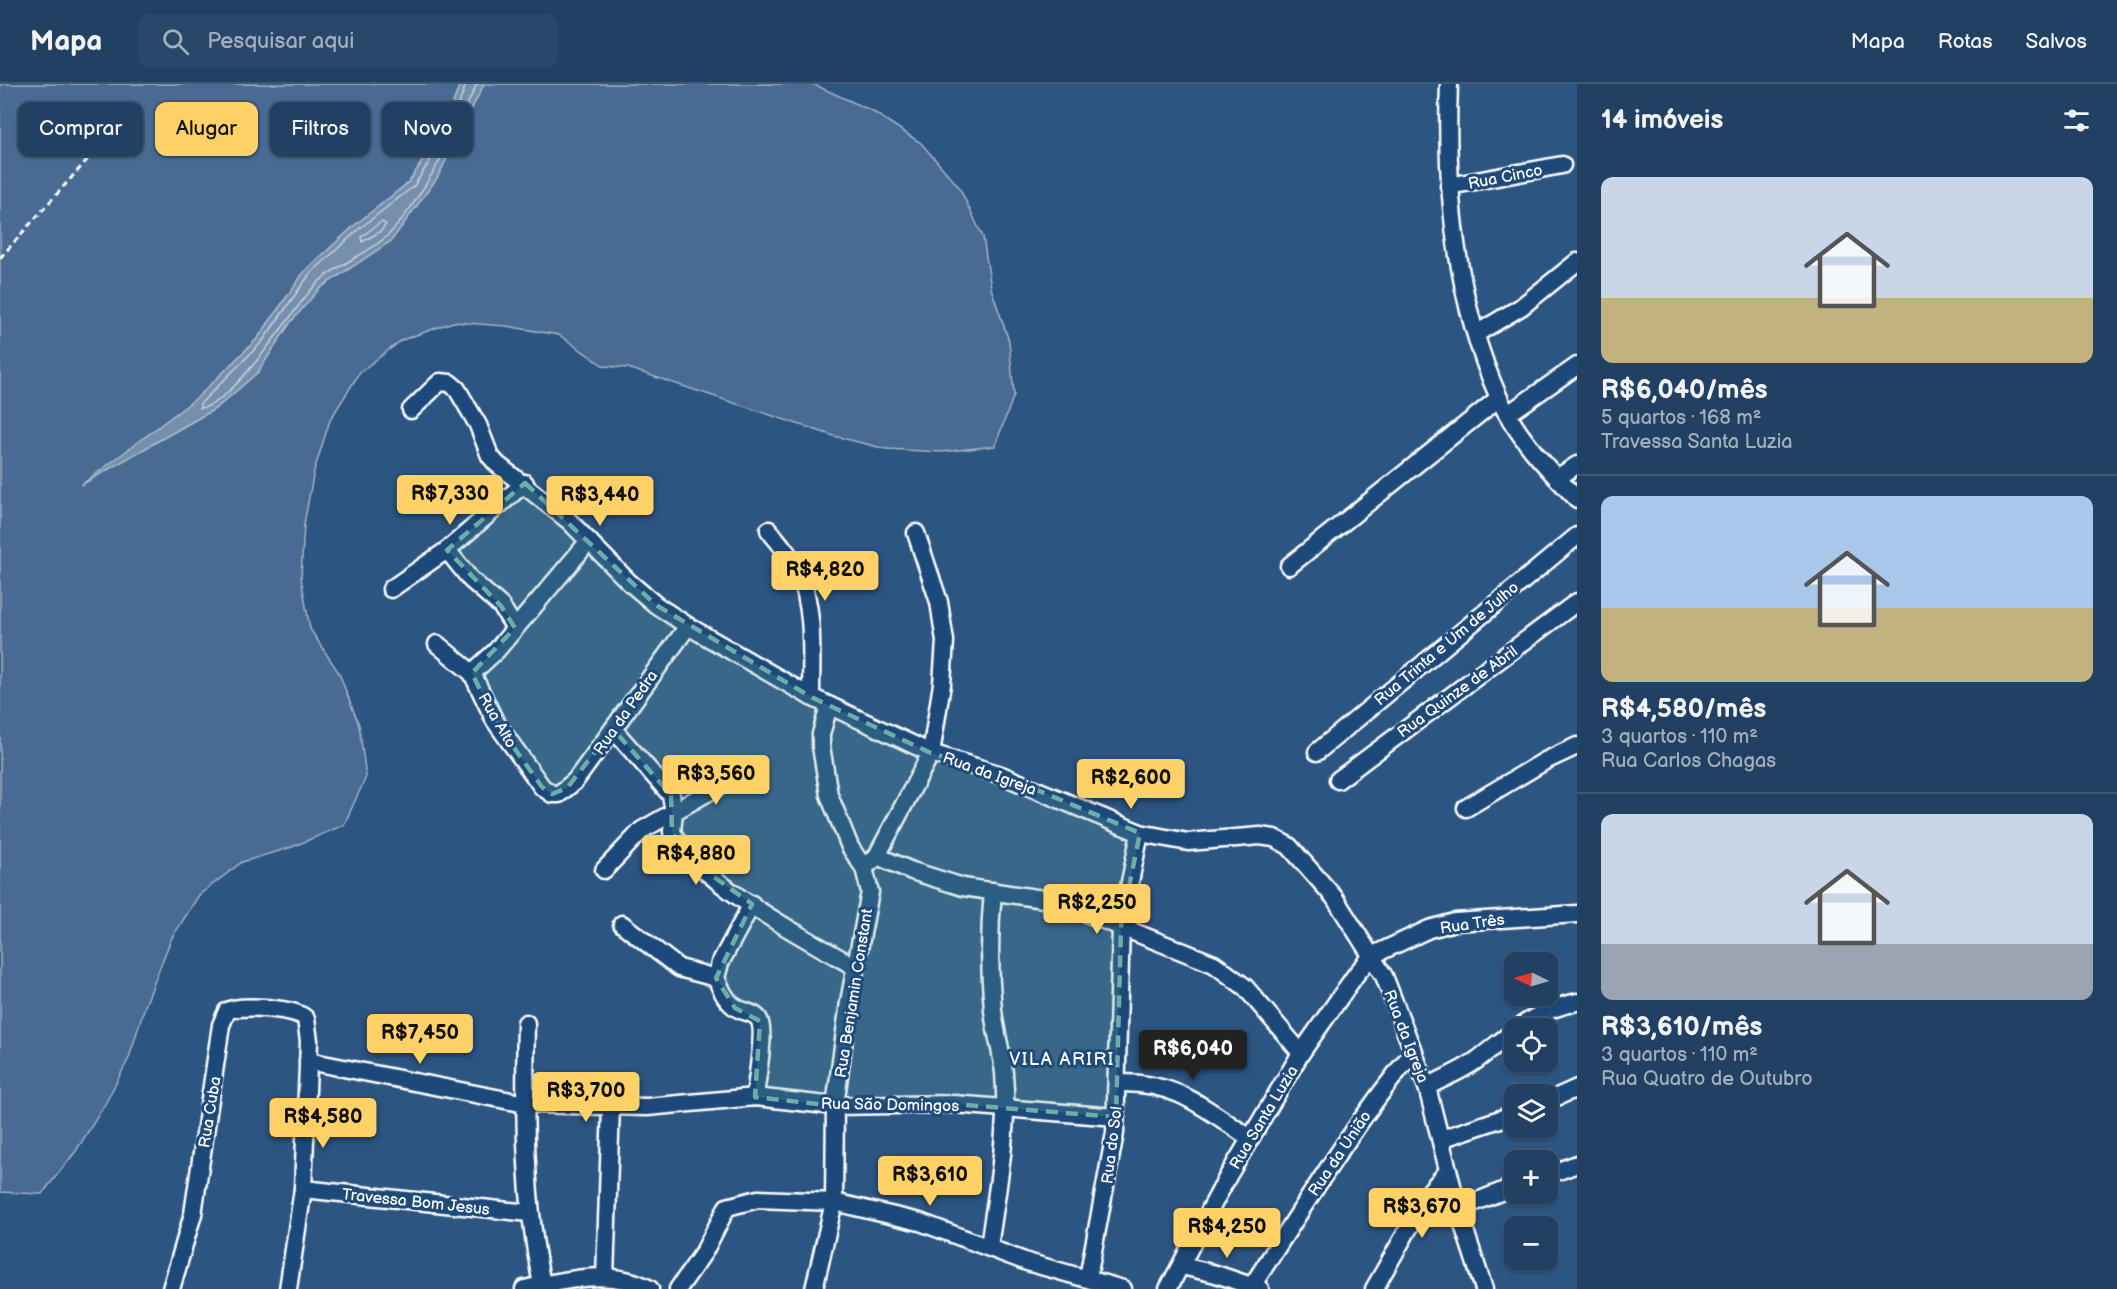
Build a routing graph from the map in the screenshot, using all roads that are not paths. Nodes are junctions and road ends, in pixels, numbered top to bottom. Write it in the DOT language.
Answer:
graph roads {
  1 [pos="1449,84"];
  2 [pos="1562,165"];
  3 [pos="1449,186"];
  4 [pos="1577,262"];
  5 [pos="1476,334"];
  6 [pos="1577,366"];
  7 [pos="1499,398"];
  8 [pos="411,410"];
  9 [pos="1508,414"];
  10 [pos="1577,465"];
  11 [pos="1557,478"];
  12 [pos="525,483"];
  13 [pos="1577,499"];
  14 [pos="769,530"];
  15 [pos="916,532"];
  16 [pos="1577,536"];
  17 [pos="589,541"];
  18 [pos="447,550"];
  19 [pos="1289,566"];
  20 [pos="392,589"];
  21 [pos="1577,602"];
  22 [pos="688,626"];
  23 [pos="515,628"];
  24 [pos="437,644"];
  25 [pos="472,673"];
  26 [pos="812,697"];
  27 [pos="829,706"];
  28 [pos="613,729"];
  29 [pos="1577,746"];
  30 [pos="1317,752"];
  31 [pos="931,753"];
  32 [pos="742,773"];
  33 [pos="1338,780"];
  34 [pos="559,794"];
  35 [pos="1466,808"];
  36 [pos="674,812"];
  37 [pos="1140,833"];
  38 [pos="871,862"];
  39 [pos="604,870"];
  40 [pos="993,891"];
  41 [pos="752,904"];
  42 [pos="1577,914"];
  43 [pos="622,924"];
  44 [pos="1121,926"];
  45 [pos="1373,955"];
  46 [pos="857,968"];
  47 [pos="716,978"];
  48 [pos="1577,1002"];
  49 [pos="526,1023"];
  50 [pos="1414,1051"];
  51 [pos="1301,1053"];
  52 [pos="308,1061"];
  53 [pos="1118,1083"];
  54 [pos="1427,1087"];
  55 [pos="1577,1088"];
  56 [pos="754,1097"];
  57 [pos="1558,1097"];
  58 [pos="526,1104"];
  59 [pos="835,1106"];
  60 [pos="611,1107"];
  61 [pos="1004,1108"];
  62 [pos="1116,1117"];
  63 [pos="1504,1118"];
  64 [pos="1250,1138"];
  65 [pos="1441,1139"];
  66 [pos="1577,1164"];
  67 [pos="1448,1171"];
  68 [pos="1558,1171"];
  69 [pos="303,1190"];
  70 [pos="1504,1190"];
  71 [pos="834,1202"];
  72 [pos="1458,1209"];
  73 [pos="529,1213"];
  74 [pos="989,1247"];
  75 [pos="1182,1266"];
  76 [pos="605,1278"];
  77 [pos="1088,1278"];
  78 [pos="543,1287"];
  79 [pos="1254,1288"];
  80 [pos="171,1289"];
  81 [pos="288,1289"];
  82 [pos="524,1289"];
  83 [pos="650,1289"];
  84 [pos="678,1289"];
  85 [pos="814,1289"];
  86 [pos="1123,1289"];
  87 [pos="1168,1289"];
  88 [pos="1374,1289"];
  89 [pos="1484,1289"];
  1 -- 3 [label="street"];
  2 -- 3 [label="street, Rua Cinco"];
  3 -- 5 [label="street"];
  4 -- 5 [label="street"];
  5 -- 7 [label="street"];
  6 -- 9 [label="street"];
  7 -- 9 [label="street"];
  7 -- 19 [label="street"];
  8 -- 12 [label="street, Rua da Igreja"];
  9 -- 11 [label="street"];
  10 -- 11 [label="street"];
  11 -- 13 [label="street"];
  12 -- 17 [label="street, Rua da Igreja"];
  12 -- 18 [label="street"];
  14 -- 26 [label="street"];
  15 -- 31 [label="street"];
  16 -- 30 [label="street, Rua Trinta e Um de Julho"];
  17 -- 22 [label="street, Rua da Igreja"];
  17 -- 23 [label="street"];
  18 -- 20 [label="street"];
  18 -- 23 [label="street"];
  21 -- 33 [label="street, Rua Quinze de Abril"];
  22 -- 26 [label="street, Rua da Igreja"];
  22 -- 28 [label="street, Rua da Pedra"];
  23 -- 25 [label="street"];
  24 -- 25 [label="street, Rua Alto"];
  25 -- 34 [label="street, Rua Alto"];
  26 -- 27 [label="street, Rua da Igreja"];
  27 -- 31 [label="street, Rua da Igreja"];
  27 -- 38 [label="street, Rua Benjamin Constant"];
  28 -- 34 [label="street, Rua da Pedra"];
  28 -- 36 [label="street"];
  29 -- 35 [label="street"];
  31 -- 37 [label="street, Rua da Igreja"];
  31 -- 38 [label="street"];
  32 -- 36 [label="street"];
  36 -- 39 [label="street"];
  36 -- 41 [label="street"];
  37 -- 44 [label="street, Rua do Sol"];
  37 -- 45 [label="street, Rua da Igreja"];
  38 -- 40 [label="street"];
  38 -- 46 [label="street, Rua Benjamin Constant"];
  40 -- 44 [label="street"];
  40 -- 61 [label="street"];
  41 -- 46 [label="street"];
  41 -- 47 [label="street"];
  42 -- 45 [label="street, Rua Três"];
  43 -- 47 [label="street"];
  44 -- 51 [label="street"];
  44 -- 53 [label="street, Rua do Sol"];
  45 -- 50 [label="street, Rua da Igreja"];
  45 -- 51 [label="street, Rua Santa Luzia"];
  46 -- 59 [label="street, Rua Benjamin Constant"];
  47 -- 56 [label="street"];
  48 -- 54 [label="street"];
  49 -- 58 [label="street"];
  50 -- 54 [label="street, Rua da Igreja"];
  50 -- 79 [label="street, Rua da União"];
  51 -- 64 [label="street, Rua Santa Luzia"];
  52 -- 58 [label="street, Rua São Domingos"];
  52 -- 69 [label="street"];
  52 -- 80 [label="street, Rua Cuba"];
  53 -- 62 [label="street, Rua do Sol"];
  53 -- 64 [label="street"];
  54 -- 65 [label="street, Rua da Igreja"];
  55 -- 57 [label="street"];
  56 -- 59 [label="street, Rua São Domingos"];
  56 -- 60 [label="street, Rua São Domingos"];
  58 -- 60 [label="street, Rua São Domingos"];
  58 -- 73 [label="street"];
  59 -- 61 [label="street, Rua São Domingos"];
  59 -- 71 [label="street, Rua Benjamin Constant"];
  60 -- 76 [label="street"];
  61 -- 62 [label="street, Rua São Domingos"];
  61 -- 74 [label="street"];
  62 -- 77 [label="street, Rua do Sol"];
  63 -- 65 [label="street"];
  64 -- 75 [label="street, Rua Santa Luzia"];
  65 -- 67 [label="street, Rua da Igreja"];
  66 -- 68 [label="street"];
  67 -- 72 [label="street, Rua da Igreja"];
  67 -- 88 [label="street"];
  69 -- 73 [label="street, Travessa Bom Jesus"];
  69 -- 81 [label="street"];
  70 -- 72 [label="street"];
  71 -- 74 [label="street"];
  71 -- 84 [label="street"];
  71 -- 85 [label="street, Rua Benjamin Constant"];
  72 -- 89 [label="street, Rua da Igreja"];
  73 -- 78 [label="street"];
  74 -- 77 [label="street"];
  75 -- 79 [label="street"];
  75 -- 87 [label="street, Rua Santa Luzia"];
  76 -- 78 [label="street"];
  76 -- 83 [label="street"];
  77 -- 86 [label="street"];
  78 -- 82 [label="street"];
}
